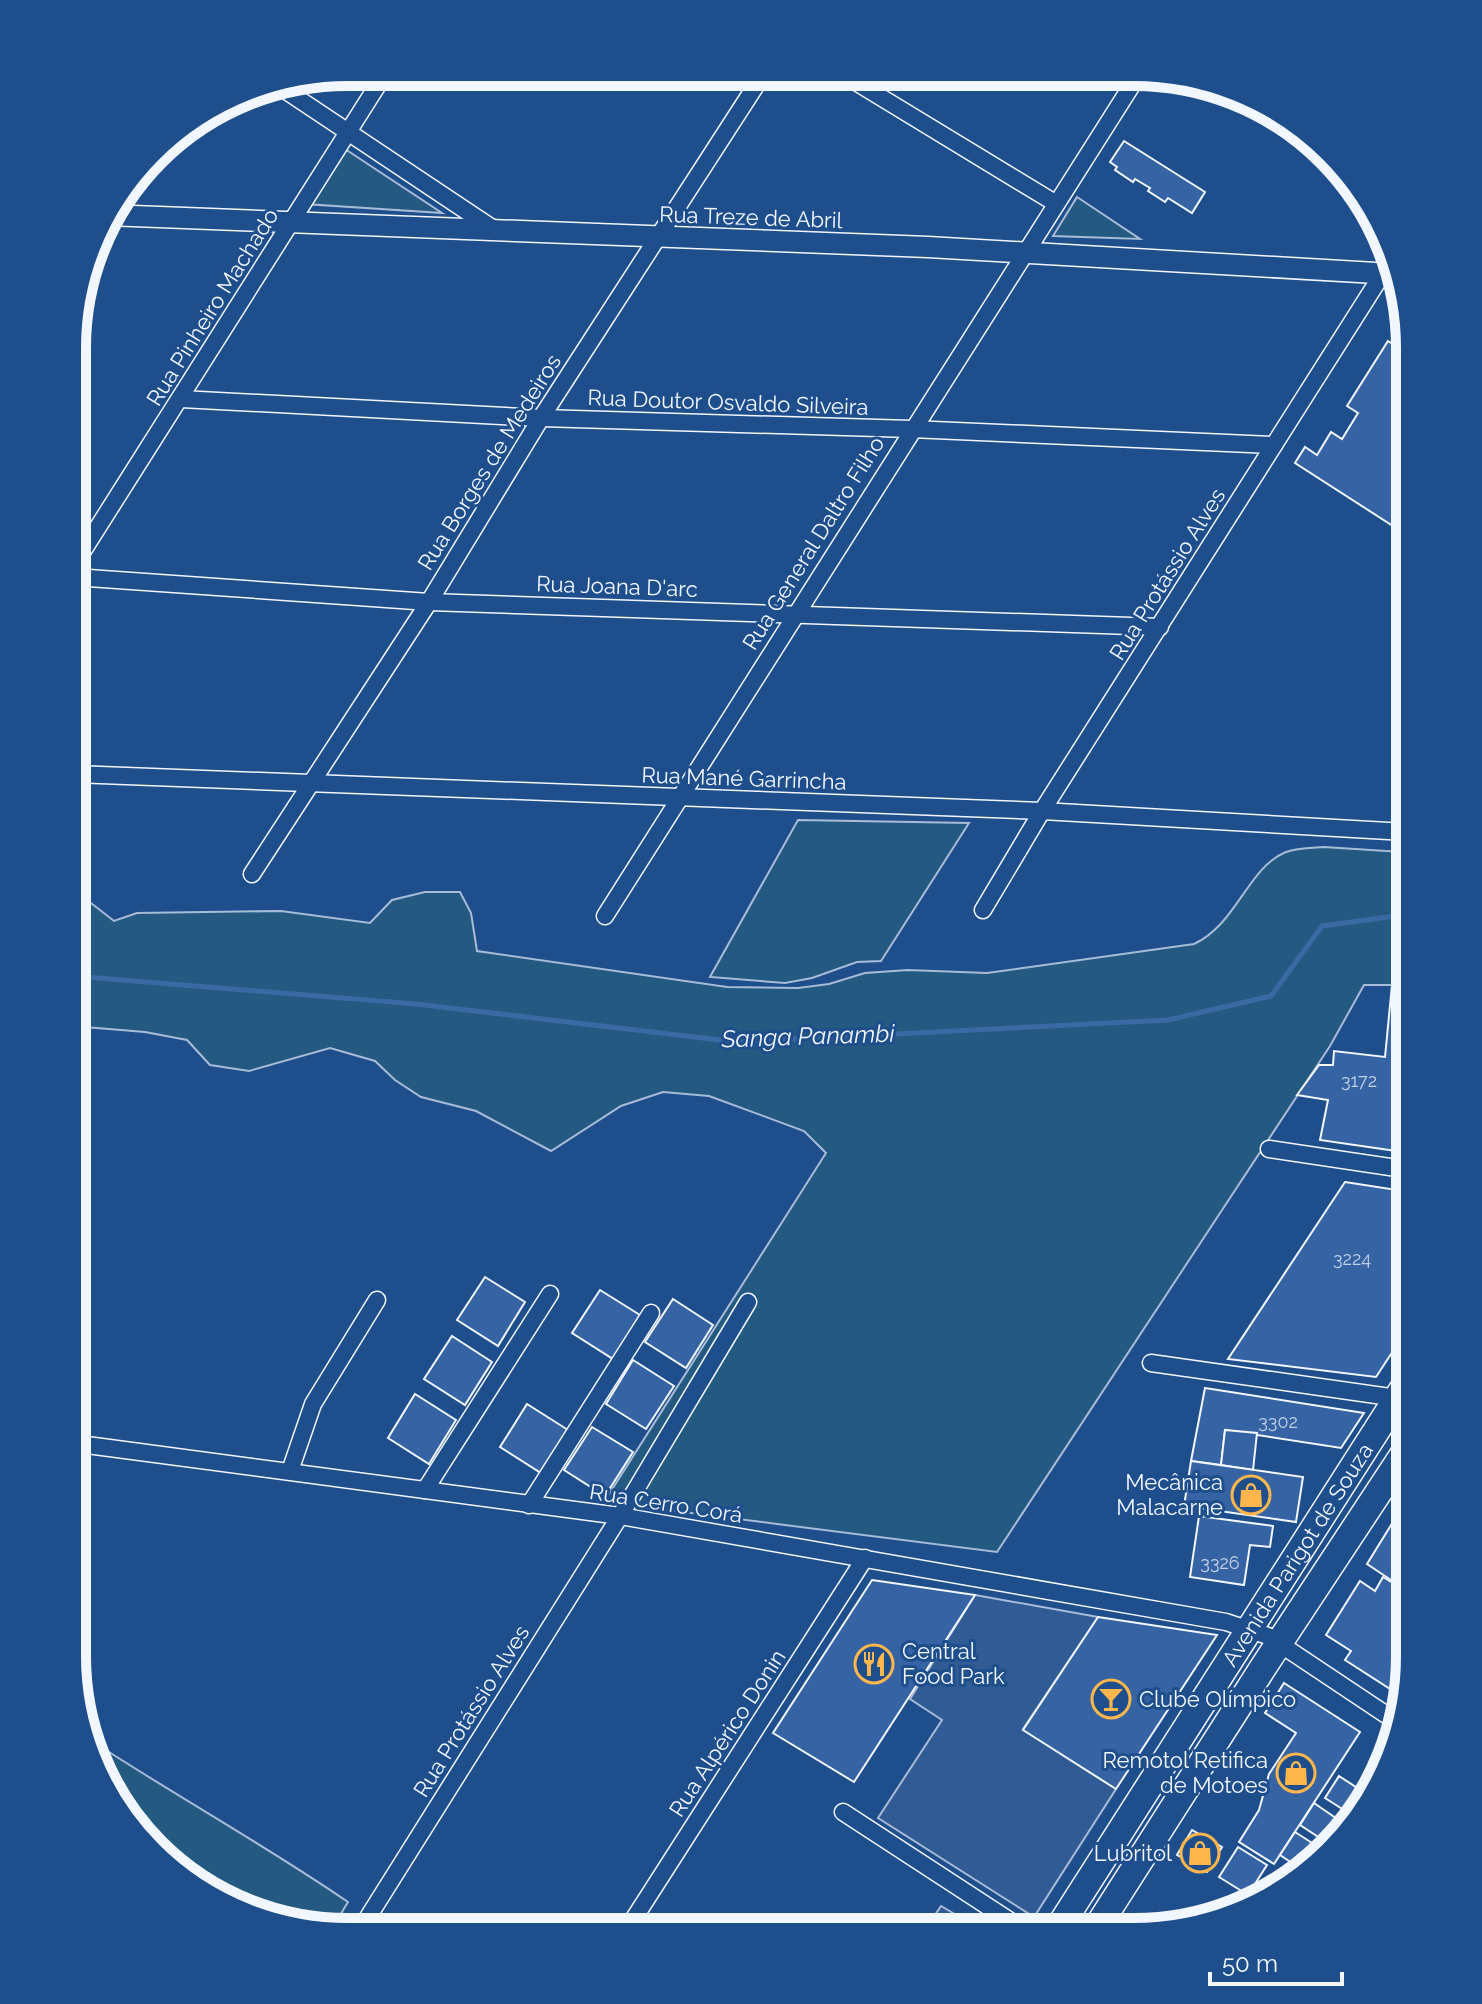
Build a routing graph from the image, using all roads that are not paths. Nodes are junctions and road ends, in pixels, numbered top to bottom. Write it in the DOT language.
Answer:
graph roads {
  1 [pos="755,86"];
  2 [pos="863,86"];
  3 [pos="1131,86"];
  4 [pos="377,87"];
  5 [pos="290,93"];
  6 [pos="349,131"];
  7 [pos="1055,203"];
  8 [pos="122,216"];
  9 [pos="290,224"];
  10 [pos="492,228"];
  11 [pos="657,237"];
  12 [pos="1023,254"];
  13 [pos="1384,270"];
  14 [pos="1385,276"];
  15 [pos="181,399"];
  16 [pos="541,418"];
  17 [pos="911,429"];
  18 [pos="1274,445"];
  19 [pos="86,546"];
  20 [pos="86,578"];
  21 [pos="429,602"];
  22 [pos="795,614"];
  23 [pos="1160,627"];
  24 [pos="86,775"];
  25 [pos="311,784"];
  26 [pos="678,797"];
  27 [pos="1042,811"];
  28 [pos="1396,831"];
  29 [pos="252,874"];
  30 [pos="983,910"];
  31 [pos="605,916"];
  32 [pos="1269,1149"];
  33 [pos="1395,1168"];
  34 [pos="550,1294"];
  35 [pos="377,1300"];
  36 [pos="748,1302"];
  37 [pos="651,1313"];
  38 [pos="1151,1363"];
  39 [pos="1395,1387"];
  40 [pos="1395,1400"];
  41 [pos="86,1445"];
  42 [pos="1395,1467"];
  43 [pos="290,1471"];
  44 [pos="425,1490"];
  45 [pos="529,1505"];
  46 [pos="620,1516"];
  47 [pos="1320,1518"];
  48 [pos="865,1558"];
  49 [pos="1250,1628"];
  50 [pos="1279,1644"];
  51 [pos="1388,1716"];
  52 [pos="843,1812"];
  53 [pos="368,1918"];
  54 [pos="634,1918"];
  55 [pos="1006,1918"];
  56 [pos="1065,1918"];
  57 [pos="1103,1918"];
  1 -- 11 [label="street, Rua Borges de Medeiros"];
  2 -- 7 [label="street"];
  3 -- 7 [label="street, Rua General Daltro Filho"];
  4 -- 6 [label="street, Rua Pinheiro Machado"];
  5 -- 6 [label="street"];
  6 -- 9 [label="street, Rua Pinheiro Machado"];
  6 -- 10 [label="street"];
  7 -- 12 [label="street, Rua General Daltro Filho"];
  8 -- 9 [label="street, Rua Treze de Abril"];
  9 -- 10 [label="street, Rua Treze de Abril"];
  9 -- 15 [label="street, Rua Pinheiro Machado"];
  10 -- 11 [label="street, Rua Treze de Abril"];
  11 -- 12 [label="street, Rua Treze de Abril"];
  11 -- 16 [label="street, Rua Borges de Medeiros"];
  12 -- 13 [label="street, Rua Treze de Abril"];
  12 -- 17 [label="street, Rua General Daltro Filho"];
  14 -- 18 [label="street, Rua Protássio Alves"];
  15 -- 16 [label="street, Rua Doutor Osvaldo Silveira"];
  15 -- 19 [label="street, Rua Pinheiro Machado"];
  16 -- 17 [label="street, Rua Doutor Osvaldo Silveira"];
  16 -- 21 [label="street, Rua Borges de Medeiros"];
  17 -- 18 [label="street, Rua Doutor Osvaldo Silveira"];
  17 -- 22 [label="street, Rua General Daltro Filho"];
  18 -- 23 [label="street, Rua Protássio Alves"];
  20 -- 21 [label="street, Rua Joana D'arc"];
  21 -- 22 [label="street, Rua Joana D'arc"];
  21 -- 25 [label="street, Rua Borges de Medeiros"];
  22 -- 23 [label="street, Rua Joana D'arc"];
  22 -- 26 [label="street, Rua General Daltro Filho"];
  23 -- 27 [label="street, Rua Protássio Alves"];
  24 -- 25 [label="street, Rua Mané Garrincha"];
  25 -- 26 [label="street, Rua Mané Garrincha"];
  25 -- 29 [label="street, Rua Borges de Medeiros"];
  26 -- 27 [label="street, Rua Mané Garrincha"];
  26 -- 31 [label="street, Rua General Daltro Filho"];
  27 -- 28 [label="street, Rua Mané Garrincha"];
  27 -- 30 [label="street, Rua Protássio Alves"];
  32 -- 33 [label="street"];
  34 -- 44 [label="street"];
  35 -- 43 [label="street"];
  36 -- 46 [label="street, Rua Protássio Alves"];
  37 -- 45 [label="street"];
  38 -- 39 [label="street"];
  40 -- 47 [label="main road, Avenida Parigot de Souza"];
  41 -- 43 [label="street, Rua Cerro Corá"];
  42 -- 50 [label="main road, Avenida Parigot de Souza"];
  43 -- 44 [label="street, Rua Cerro Corá"];
  44 -- 45 [label="street, Rua Cerro Corá"];
  45 -- 46 [label="street, Rua Cerro Corá"];
  46 -- 48 [label="street, Rua Cerro Corá"];
  46 -- 53 [label="street, Rua Protássio Alves"];
  47 -- 49 [label="main road, Avenida Parigot de Souza"];
  47 -- 50 [label="main road"];
  48 -- 49 [label="street, Rua Cerro Corá"];
  48 -- 54 [label="street, Rua Alpérico Donin"];
  49 -- 50 [label="street, Rua Cerro Corá"];
  49 -- 56 [label="main road, Avenida Parigot de Souza"];
  50 -- 51 [label="street, Rua Cerro Corá"];
  50 -- 57 [label="main road, Avenida Parigot de Souza"];
  52 -- 55 [label="street"];
}
